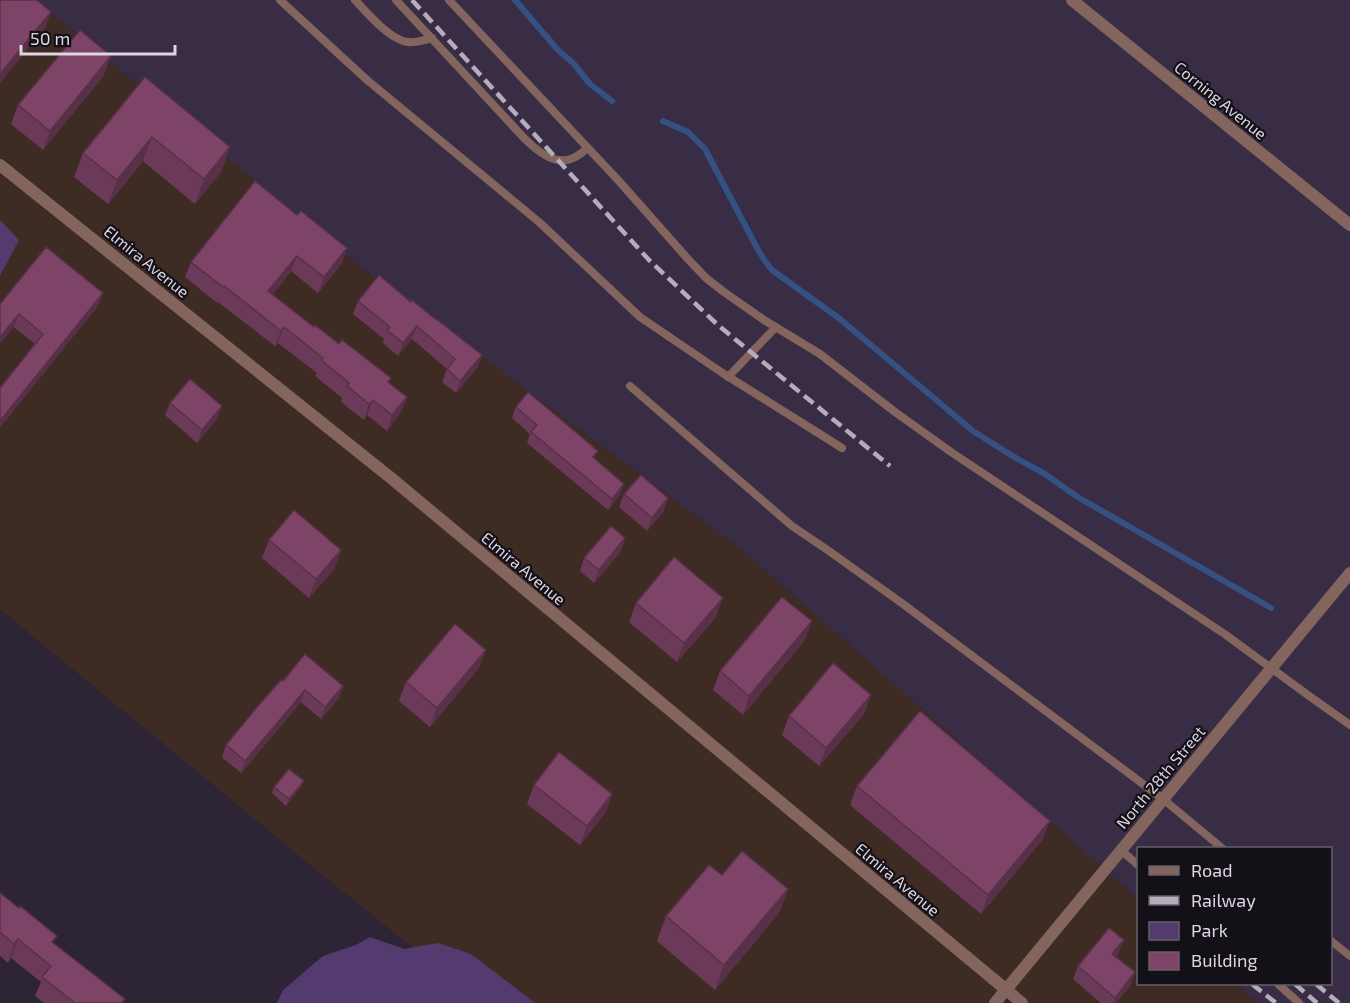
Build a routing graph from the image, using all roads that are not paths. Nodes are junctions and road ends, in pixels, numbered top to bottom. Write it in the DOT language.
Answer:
graph roads {
  1 [pos="280,0"];
  2 [pos="355,0"];
  3 [pos="396,0"];
  4 [pos="449,0"];
  5 [pos="1072,0"];
  6 [pos="432,38"];
  7 [pos="587,148"];
  8 [pos="0,165"];
  9 [pos="1350,225"];
  10 [pos="776,327"];
  11 [pos="728,377"];
  12 [pos="630,386"];
  13 [pos="842,448"];
  14 [pos="1350,573"];
  15 [pos="1272,668"];
  16 [pos="1350,725"];
  17 [pos="1163,799"];
  18 [pos="1220,847"];
  19 [pos="1120,850"];
  20 [pos="1137,864"];
  21 [pos="1332,942"];
  22 [pos="1350,956"];
  23 [pos="1279,985"];
  24 [pos="1006,990"];
  25 [pos="995,1003"];
  26 [pos="1022,1003"];
  27 [pos="1299,1003"];
  1 -- 11 [label="lane"];
  2 -- 6 [label="lane"];
  3 -- 6 [label="lane"];
  4 -- 7 [label="lane"];
  5 -- 9 [label="street, Corning Avenue"];
  6 -- 7 [label="lane"];
  7 -- 10 [label="lane"];
  8 -- 24 [label="street, Elmira Avenue"];
  10 -- 11 [label="lane"];
  10 -- 15 [label="lane"];
  11 -- 13 [label="lane"];
  12 -- 17 [label="lane"];
  14 -- 15 [label="street, North 28th Street"];
  15 -- 16 [label="lane"];
  15 -- 17 [label="street, North 28th Street"];
  17 -- 18 [label="lane"];
  17 -- 19 [label="street, North 28th Street"];
  19 -- 20 [label="lane"];
  19 -- 24 [label="street, North 28th Street"];
  21 -- 22 [label="lane"];
  23 -- 27 [label="lane"];
  24 -- 25 [label="street, North 28th Street"];
  24 -- 26 [label="street, Elmira Avenue"];
}
